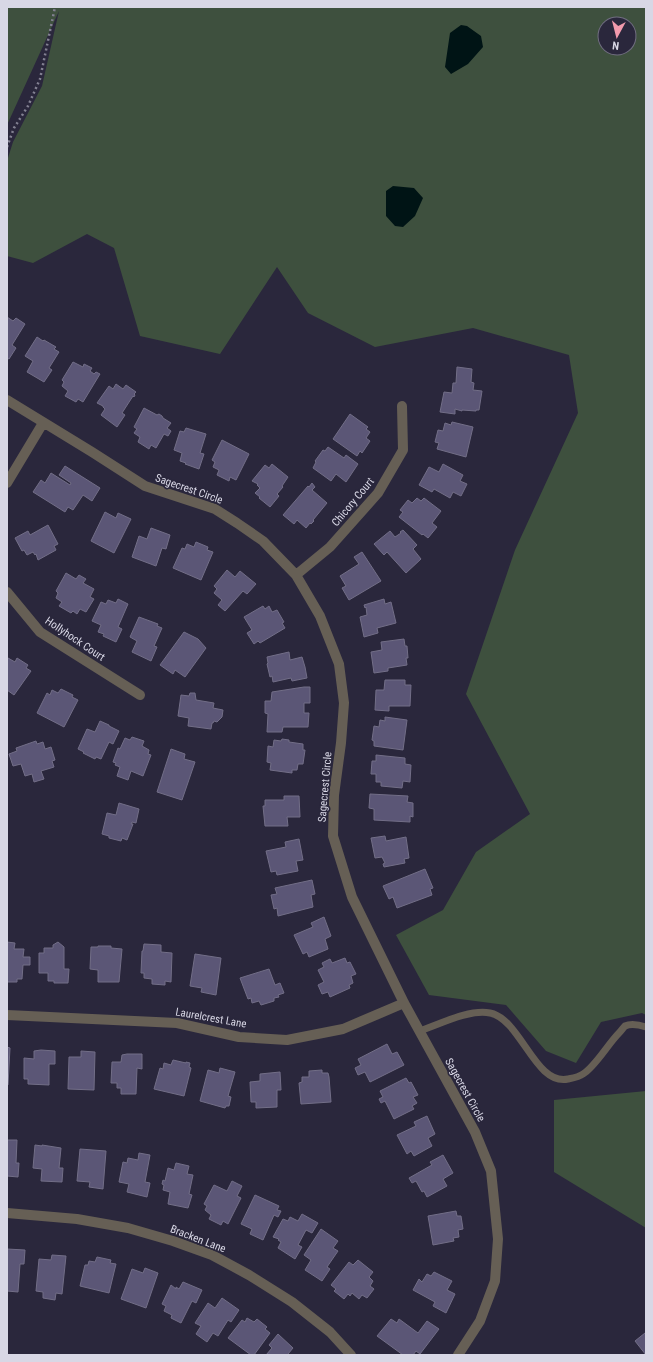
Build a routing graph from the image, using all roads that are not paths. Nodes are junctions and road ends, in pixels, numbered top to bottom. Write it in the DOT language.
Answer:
graph roads {
  1 [pos="7,400"];
  2 [pos="402,406"];
  3 [pos="44,423"];
  4 [pos="7,483"];
  5 [pos="296,574"];
  6 [pos="7,592"];
  7 [pos="140,695"];
  8 [pos="404,1003"];
  9 [pos="7,1015"];
  10 [pos="646,1027"];
  11 [pos="420,1031"];
  12 [pos="7,1213"];
  13 [pos="351,1355"];
  14 [pos="458,1355"];
  1 -- 3 [label="street, Sagecrest Circle"];
  2 -- 5 [label="street, Chicory Court"];
  3 -- 4 [label="street"];
  3 -- 5 [label="street, Sagecrest Circle"];
  5 -- 8 [label="street, Sagecrest Circle"];
  6 -- 7 [label="street, Hollyhock Court"];
  8 -- 9 [label="street, Laurelcrest Lane"];
  8 -- 11 [label="street, Sagecrest Circle"];
  10 -- 11 [label="lane"];
  11 -- 14 [label="street, Sagecrest Circle"];
  12 -- 13 [label="street, Bracken Lane"];
}
